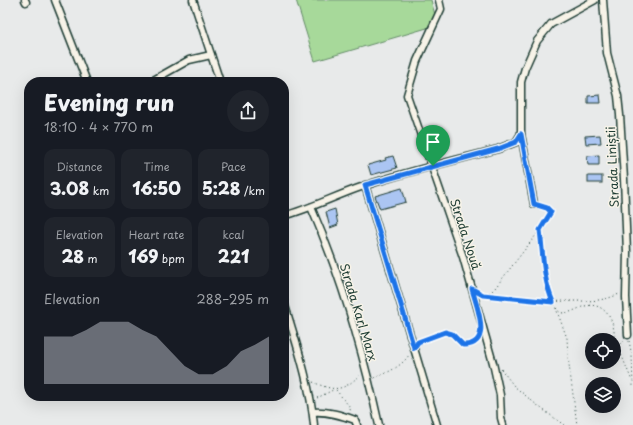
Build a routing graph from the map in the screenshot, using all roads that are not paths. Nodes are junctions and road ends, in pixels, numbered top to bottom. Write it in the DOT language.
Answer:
graph roads {
  1 [pos="56,0"];
  2 [pos="193,0"];
  3 [pos="438,0"];
  4 [pos="595,0"];
  5 [pos="603,0"];
  6 [pos="211,55"];
  7 [pos="85,77"];
  8 [pos="159,77"];
  9 [pos="218,77"];
  10 [pos="521,134"];
  11 [pos="433,166"];
  12 [pos="365,185"];
  13 [pos="534,204"];
  14 [pos="311,207"];
  15 [pos="289,214"];
  16 [pos="289,320"];
  17 [pos="628,335"];
  18 [pos="313,412"];
  19 [pos="356,422"];
  20 [pos="314,425"];
  21 [pos="380,425"];
  22 [pos="437,425"];
  23 [pos="503,425"];
  1 -- 7 [label="street"];
  2 -- 6 [label="street"];
  3 -- 11 [label="street, Strada Nouă"];
  4 -- 10 [label="street"];
  5 -- 17 [label="street, Strada Liniștii"];
  6 -- 8 [label="street"];
  6 -- 9 [label="street"];
  10 -- 11 [label="street"];
  10 -- 13 [label="street"];
  11 -- 12 [label="street"];
  11 -- 23 [label="street, Strada Nouă"];
  12 -- 14 [label="street"];
  12 -- 22 [label="street"];
  14 -- 15 [label="street"];
  14 -- 21 [label="street, Strada Karl Marx"];
  16 -- 18 [label="street"];
  18 -- 19 [label="street"];
  18 -- 20 [label="street"];
}
